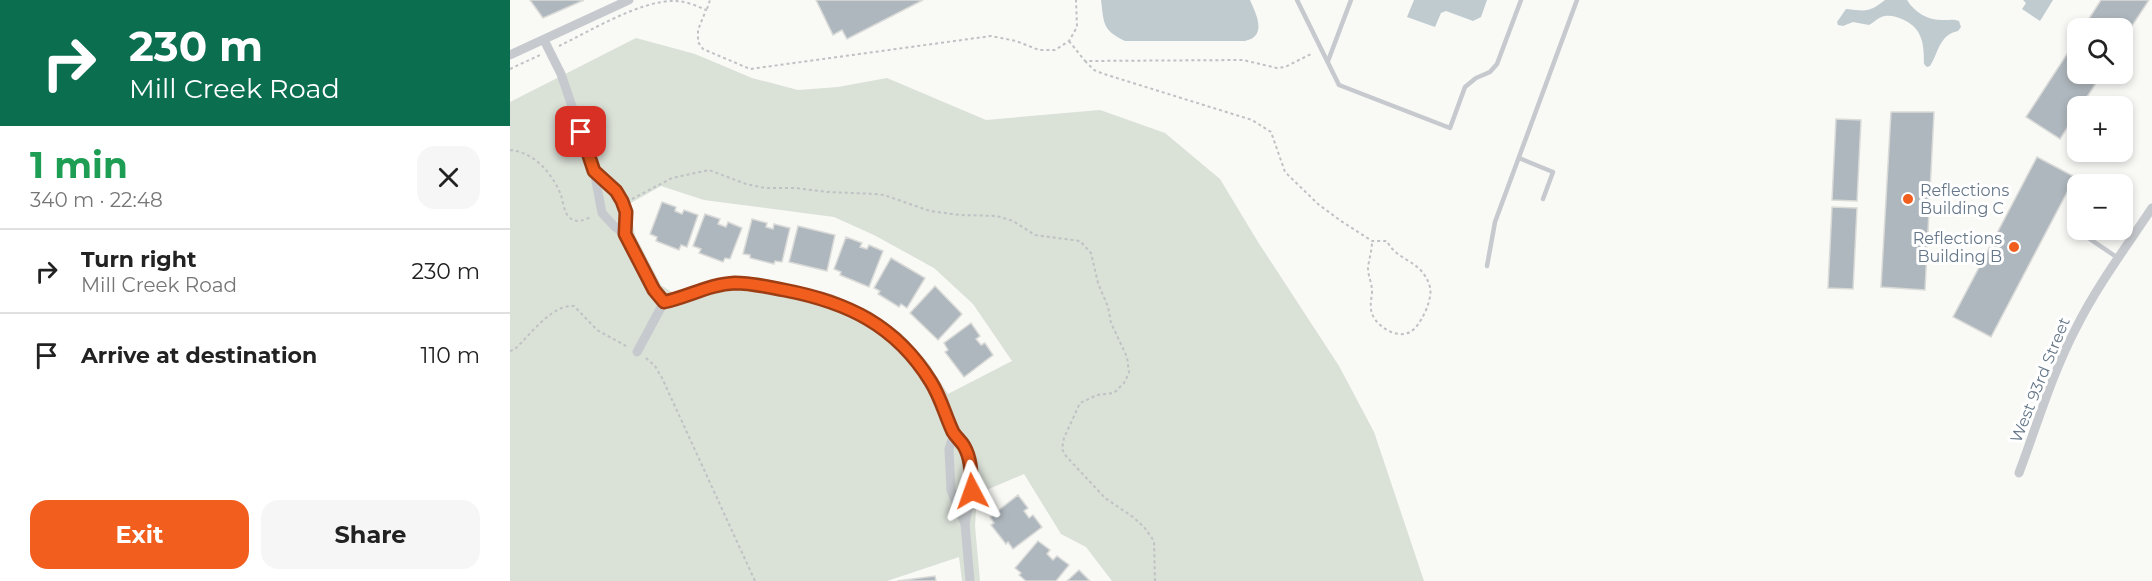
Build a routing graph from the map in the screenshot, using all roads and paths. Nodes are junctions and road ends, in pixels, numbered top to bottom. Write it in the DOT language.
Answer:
graph roads {
  1 [pos="629,0"];
  2 [pos="710,0"];
  3 [pos="1076,0"];
  4 [pos="1297,0"];
  5 [pos="1351,0"];
  6 [pos="1521,0"];
  7 [pos="1577,0"];
  8 [pos="706,10"];
  9 [pos="544,40"];
  10 [pos="1069,41"];
  11 [pos="1322,50"];
  12 [pos="549,51"];
  13 [pos="510,56"];
  14 [pos="1085,61"];
  15 [pos="1328,61"];
  16 [pos="510,69"];
  17 [pos="510,150"];
  18 [pos="1519,158"];
  19 [pos="594,171"];
  20 [pos="1543,199"];
  21 [pos="623,205"];
  22 [pos="2152,208"];
  23 [pos="602,213"];
  24 [pos="625,234"];
  25 [pos="2091,240"];
  26 [pos="1372,241"];
  27 [pos="2118,258"];
  28 [pos="1487,266"];
  29 [pos="664,302"];
  30 [pos="510,351"];
  31 [pos="637,352"];
  32 [pos="954,434"];
  33 [pos="2019,473"];
  34 [pos="965,524"];
  35 [pos="756,581"];
  36 [pos="970,581"];
  37 [pos="1155,581"];
  1 -- 9 [label="street"];
  2 -- 8 [label="path"];
  3 -- 10 [label="path"];
  4 -- 11 [label="lane"];
  5 -- 15 [label="lane"];
  6 -- 15 [label="lane"];
  7 -- 18 [label="lane"];
  8 -- 10 [label="path"];
  8 -- 12 [label="path"];
  9 -- 12 [label="street"];
  9 -- 13 [label="street"];
  10 -- 14 [label="path"];
  11 -- 14 [label="path"];
  11 -- 15 [label="lane"];
  12 -- 16 [label="path"];
  12 -- 19 [label="street"];
  14 -- 26 [label="path"];
  17 -- 23 [label="path"];
  18 -- 20 [label="lane"];
  18 -- 28 [label="lane"];
  19 -- 21 [label="street"];
  19 -- 23 [label="street"];
  21 -- 24 [label="street"];
  21 -- 37 [label="path"];
  22 -- 27 [label="street, West 93rd Street"];
  23 -- 24 [label="street"];
  24 -- 29 [label="street"];
  25 -- 27 [label="lane"];
  26 -- 26 [label="path"];
  27 -- 33 [label="street, West 93rd Street"];
  29 -- 31 [label="street"];
  29 -- 32 [label="street"];
  30 -- 31 [label="path"];
  31 -- 35 [label="path"];
  32 -- 34 [label="street"];
  32 -- 34 [label="street"];
  34 -- 36 [label="street"];
}
